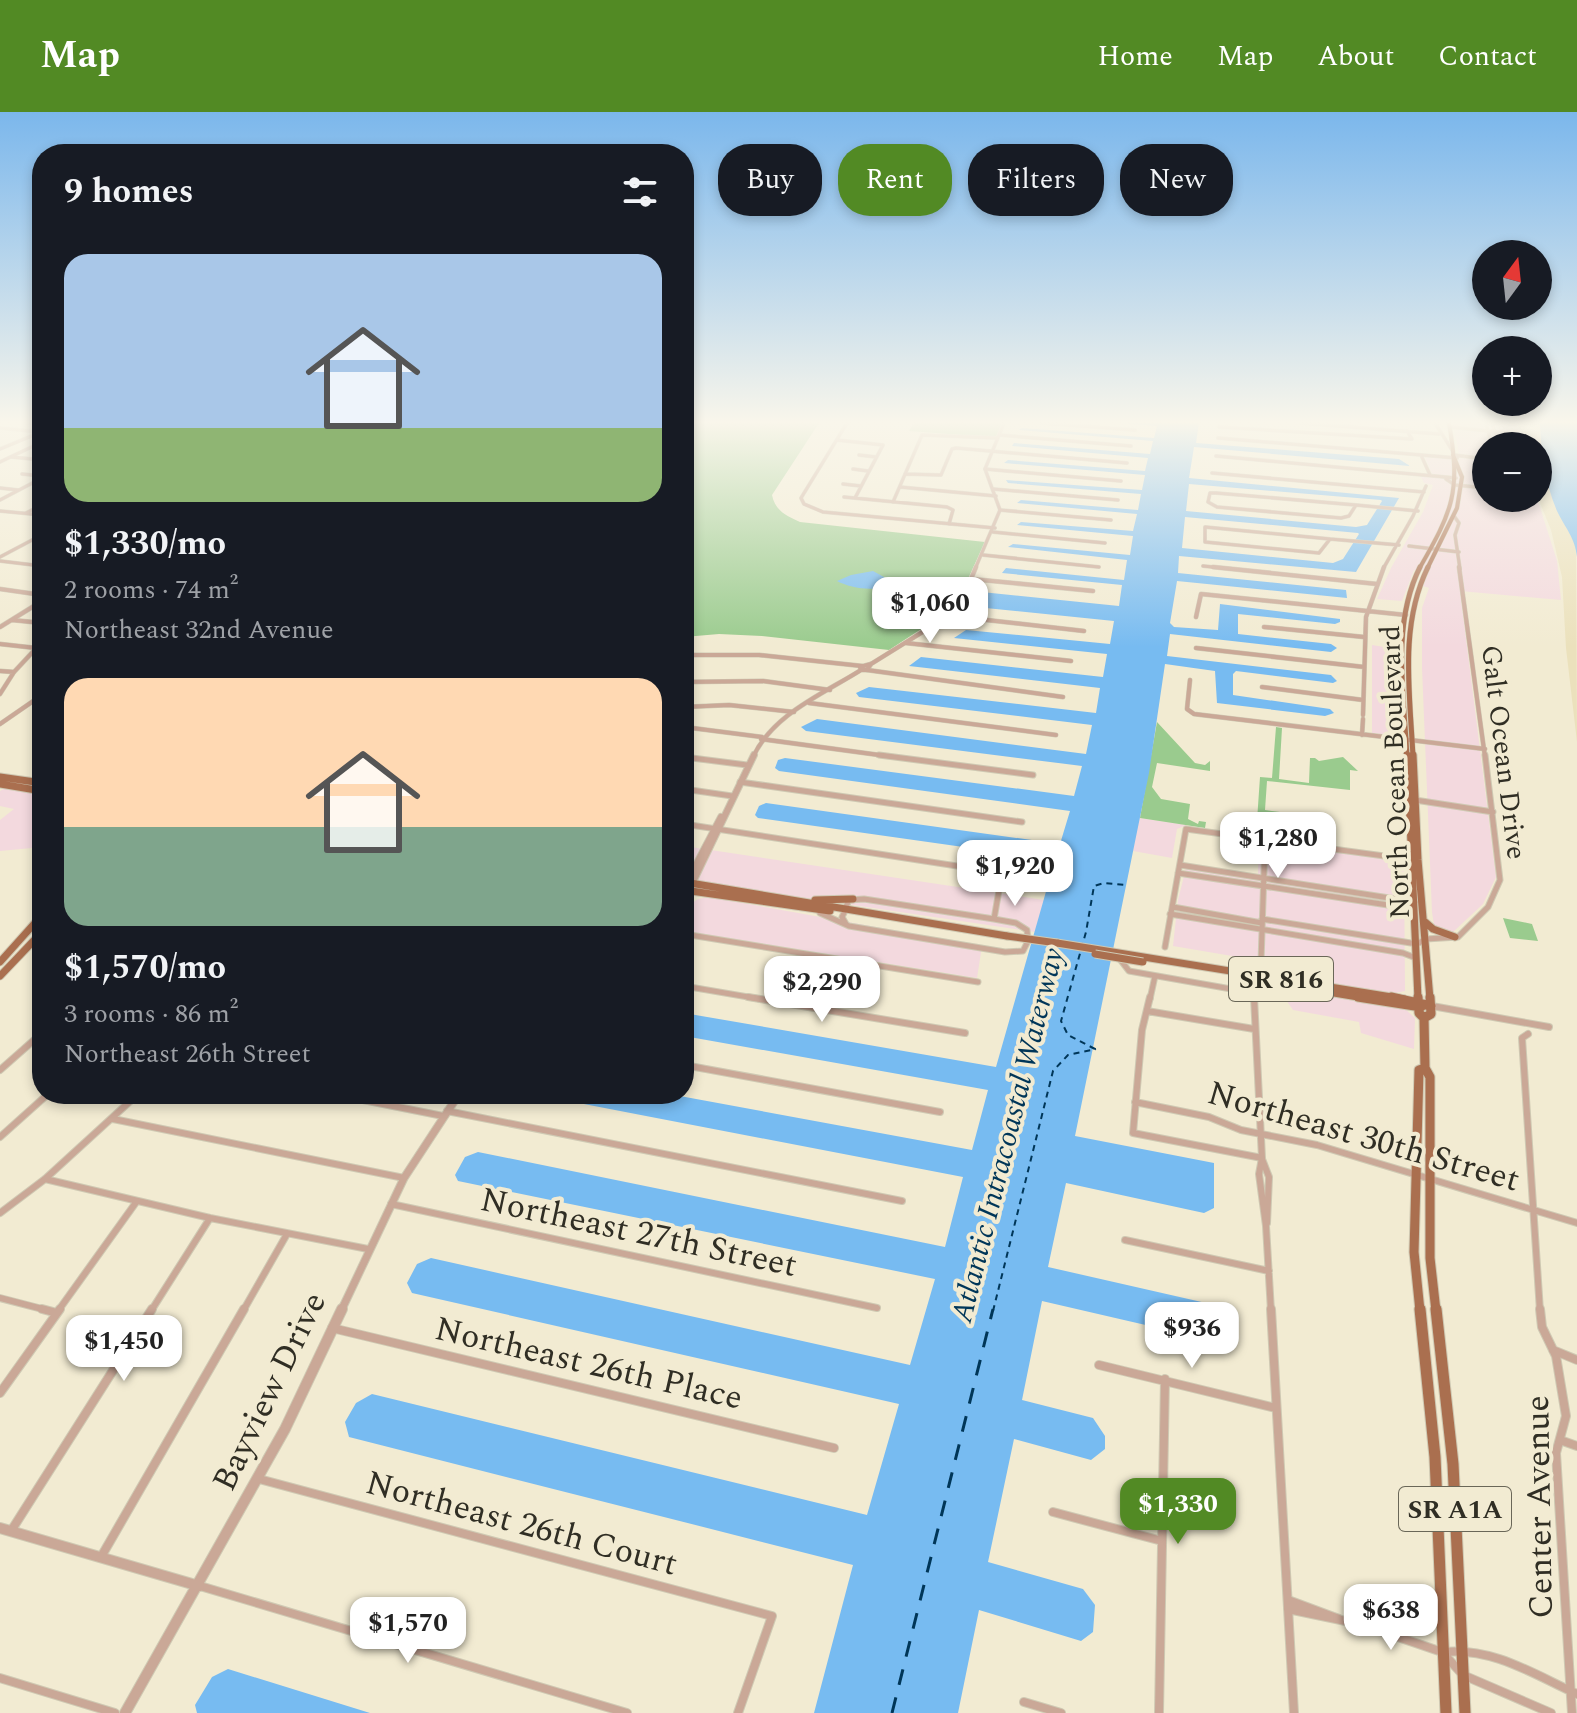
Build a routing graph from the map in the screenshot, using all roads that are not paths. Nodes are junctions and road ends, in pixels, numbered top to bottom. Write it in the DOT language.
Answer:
graph roads {
  1 [pos="801,498"];
  2 [pos="852,498"];
  3 [pos="855,498"];
  4 [pos="895,498"];
  5 [pos="996,498"];
  6 [pos="1092,498"];
  7 [pos="1209,498"];
  8 [pos="1271,498"];
  9 [pos="1422,498"];
  10 [pos="1455,498"];
  11 [pos="1456,498"];
  12 [pos="1118,500"];
  13 [pos="893,502"];
  14 [pos="1356,505"];
  15 [pos="32,510"];
  16 [pos="1000,510"];
  17 [pos="1418,511"];
  18 [pos="26,513"];
  19 [pos="0,514"];
  20 [pos="32,514"];
  21 [pos="1454,516"];
  22 [pos="1111,520"];
  23 [pos="949,524"];
  24 [pos="1446,529"];
  25 [pos="994,530"];
  26 [pos="1330,539"];
  27 [pos="32,540"];
  28 [pos="1105,543"];
  29 [pos="1399,545"];
  30 [pos="1409,546"];
  31 [pos="1435,548"];
  32 [pos="1459,554"];
  33 [pos="983,555"];
  34 [pos="0,559"];
  35 [pos="32,564"];
  36 [pos="1203,566"];
  37 [pos="1099,567"];
  38 [pos="972,579"];
  39 [pos="1377,584"];
  40 [pos="0,589"];
  41 [pos="11,591"];
  42 [pos="1093,591"];
  43 [pos="32,594"];
  44 [pos="0,597"];
  45 [pos="32,607"];
  46 [pos="1368,610"];
  47 [pos="1407,615"];
  48 [pos="951,616"];
  49 [pos="1196,617"];
  50 [pos="11,620"];
  51 [pos="32,622"];
  52 [pos="0,627"];
  53 [pos="1264,627"];
  54 [pos="1084,631"];
  55 [pos="1364,637"];
  56 [pos="906,643"];
  57 [pos="0,644"];
  58 [pos="32,648"];
  59 [pos="1196,648"];
  60 [pos="32,652"];
  61 [pos="694,655"];
  62 [pos="1071,661"];
  63 [pos="1364,667"];
  64 [pos="865,668"];
  65 [pos="0,671"];
  66 [pos="14,672"];
  67 [pos="1190,680"];
  68 [pos="694,682"];
  69 [pos="1262,687"];
  70 [pos="830,690"];
  71 [pos="0,694"];
  72 [pos="1063,697"];
  73 [pos="1363,700"];
  74 [pos="32,702"];
  75 [pos="809,703"];
  76 [pos="694,707"];
  77 [pos="794,712"];
  78 [pos="0,724"];
  79 [pos="694,728"];
  80 [pos="1056,735"];
  81 [pos="1362,735"];
  82 [pos="761,738"];
  83 [pos="1409,739"];
  84 [pos="1485,749"];
  85 [pos="694,758"];
  86 [pos="747,765"];
  87 [pos="1033,775"];
  88 [pos="0,777"];
  89 [pos="25,781"];
  90 [pos="32,782"];
  91 [pos="739,782"];
  92 [pos="3,786"];
  93 [pos="32,790"];
  94 [pos="694,790"];
  95 [pos="1407,793"];
  96 [pos="732,796"];
  97 [pos="1415,800"];
  98 [pos="1493,812"];
  99 [pos="1022,822"];
  100 [pos="694,826"];
  101 [pos="716,829"];
  102 [pos="1265,840"];
  103 [pos="1414,860"];
  104 [pos="1180,864"];
  105 [pos="694,872"];
  106 [pos="1178,873"];
  107 [pos="1264,878"];
  108 [pos="1264,886"];
  109 [pos="694,888"];
  110 [pos="694,888"];
  111 [pos="775,896"];
  112 [pos="853,899"];
  113 [pos="1413,905"];
  114 [pos="1423,906"];
  115 [pos="803,907"];
  116 [pos="1172,910"];
  117 [pos="845,911"];
  118 [pos="994,919"];
  119 [pos="1424,921"];
  120 [pos="1262,924"];
  121 [pos="847,925"];
  122 [pos="32,926"];
  123 [pos="694,936"];
  124 [pos="1455,937"];
  125 [pos="1426,939"];
  126 [pos="32,942"];
  127 [pos="1417,944"];
  128 [pos="1165,947"];
  129 [pos="1121,954"];
  130 [pos="1427,955"];
  131 [pos="1417,958"];
  132 [pos="1144,959"];
  133 [pos="0,962"];
  134 [pos="1261,962"];
  135 [pos="0,976"];
  136 [pos="1155,976"];
  137 [pos="978,982"];
  138 [pos="1278,983"];
  139 [pos="694,988"];
  140 [pos="1254,993"];
  141 [pos="1418,1004"];
  142 [pos="1431,1006"];
  143 [pos="1147,1011"];
  144 [pos="1424,1018"];
  145 [pos="1549,1027"];
  146 [pos="1254,1029"];
  147 [pos="965,1033"];
  148 [pos="1528,1034"];
  149 [pos="32,1042"];
  150 [pos="694,1067"];
  151 [pos="1425,1068"];
  152 [pos="0,1070"];
  153 [pos="1135,1102"];
  154 [pos="37,1104"];
  155 [pos="128,1104"];
  156 [pos="392,1104"];
  157 [pos="452,1104"];
  158 [pos="940,1112"];
  159 [pos="445,1113"];
  160 [pos="113,1119"];
  161 [pos="1260,1134"];
  162 [pos="0,1137"];
  163 [pos="1262,1158"];
  164 [pos="1415,1173"];
  165 [pos="404,1178"];
  166 [pos="1428,1178"];
  167 [pos="45,1179"];
  168 [pos="137,1201"];
  169 [pos="902,1201"];
  170 [pos="390,1204"];
  171 [pos="1530,1209"];
  172 [pos="0,1213"];
  173 [pos="210,1218"];
  174 [pos="1577,1223"];
  175 [pos="287,1234"];
  176 [pos="1125,1240"];
  177 [pos="368,1249"];
  178 [pos="1269,1271"];
  179 [pos="0,1298"];
  180 [pos="877,1308"];
  181 [pos="58,1313"];
  182 [pos="332,1327"];
  183 [pos="1553,1350"];
  184 [pos="1577,1360"];
  185 [pos="1099,1365"];
  186 [pos="1427,1366"];
  187 [pos="1444,1371"];
  188 [pos="1165,1379"];
  189 [pos="0,1393"];
  190 [pos="1276,1408"];
  191 [pos="1560,1440"];
  192 [pos="1577,1446"];
  193 [pos="834,1448"];
  194 [pos="259,1479"];
  195 [pos="1053,1512"];
  196 [pos="5,1530"];
  197 [pos="1162,1541"];
  198 [pos="100,1558"];
  199 [pos="199,1586"];
  200 [pos="1288,1604"];
  201 [pos="1461,1648"];
  202 [pos="1442,1652"];
  203 [pos="1463,1675"];
  204 [pos="0,1678"];
  205 [pos="1574,1693"];
  206 [pos="1024,1702"];
  207 [pos="115,1713"];
  208 [pos="125,1713"];
  209 [pos="627,1713"];
  210 [pos="738,1713"];
  211 [pos="1061,1713"];
  212 [pos="1159,1713"];
  213 [pos="1294,1713"];
  214 [pos="1446,1713"];
  215 [pos="1465,1713"];
  216 [pos="1551,1713"];
  217 [pos="1572,1713"];
  1 -- 23 [label="street"];
  2 -- 3 [label="street"];
  3 -- 13 [label="street"];
  4 -- 13 [label="street"];
  5 -- 16 [label="street"];
  6 -- 12 [label="street"];
  7 -- 14 [label="street"];
  8 -- 14 [label="street"];
  9 -- 17 [label="street"];
  10 -- 24 [label="main road, SR A1A"];
  11 -- 21 [label="main road, SR A1A"];
  13 -- 23 [label="street"];
  14 -- 17 [label="street"];
  15 -- 18 [label="street"];
  16 -- 22 [label="street"];
  16 -- 25 [label="street"];
  17 -- 29 [label="street"];
  18 -- 19 [label="street"];
  18 -- 20 [label="street"];
  21 -- 24 [label="main road, SR A1A"];
  21 -- 32 [label="street, Galt Ocean Drive"];
  23 -- 25 [label="street"];
  24 -- 31 [label="main road, North Ocean Boulevard / SR A1A"];
  25 -- 28 [label="street"];
  25 -- 33 [label="street"];
  26 -- 26 [label="street"];
  26 -- 29 [label="street"];
  27 -- 34 [label="street"];
  29 -- 39 [label="street"];
  30 -- 31 [label="street"];
  31 -- 32 [label="street"];
  31 -- 47 [label="main road, North Ocean Boulevard / SR A1A"];
  32 -- 84 [label="street, Galt Ocean Drive"];
  33 -- 37 [label="street"];
  33 -- 38 [label="street"];
  34 -- 35 [label="street"];
  36 -- 39 [label="street"];
  38 -- 42 [label="street"];
  38 -- 48 [label="street"];
  39 -- 46 [label="street"];
  40 -- 41 [label="street"];
  41 -- 43 [label="street"];
  41 -- 44 [label="street"];
  45 -- 50 [label="street"];
  46 -- 47 [label="street"];
  46 -- 49 [label="street"];
  46 -- 55 [label="street"];
  47 -- 83 [label="main road, North Ocean Boulevard / SR A1A"];
  48 -- 54 [label="street"];
  48 -- 56 [label="street"];
  50 -- 51 [label="street"];
  50 -- 52 [label="street"];
  53 -- 55 [label="street"];
  55 -- 63 [label="street"];
  56 -- 62 [label="street"];
  56 -- 64 [label="street"];
  57 -- 58 [label="street"];
  59 -- 63 [label="street"];
  60 -- 66 [label="street"];
  61 -- 64 [label="street"];
  63 -- 73 [label="street"];
  64 -- 70 [label="street"];
  64 -- 72 [label="street"];
  65 -- 66 [label="street"];
  66 -- 71 [label="street"];
  67 -- 81 [label="street"];
  68 -- 70 [label="street"];
  69 -- 73 [label="street"];
  70 -- 75 [label="street"];
  73 -- 81 [label="street"];
  74 -- 78 [label="street"];
  75 -- 77 [label="street"];
  75 -- 80 [label="street"];
  76 -- 77 [label="street"];
  77 -- 82 [label="street"];
  79 -- 82 [label="street"];
  81 -- 83 [label="street"];
  82 -- 86 [label="street"];
  82 -- 87 [label="street"];
  83 -- 84 [label="street"];
  83 -- 95 [label="main road, North Ocean Boulevard / SR A1A"];
  83 -- 97 [label="main road, North Ocean Boulevard / SR A1A"];
  84 -- 98 [label="street, Galt Ocean Drive"];
  85 -- 86 [label="street"];
  86 -- 91 [label="street"];
  88 -- 89 [label="main road"];
  89 -- 90 [label="main road"];
  89 -- 92 [label="main road"];
  91 -- 96 [label="street"];
  91 -- 99 [label="street"];
  92 -- 93 [label="main road"];
  94 -- 96 [label="street"];
  95 -- 97 [label="main road"];
  95 -- 103 [label="main road, North Ocean Boulevard / SR A1A"];
  96 -- 101 [label="street"];
  97 -- 98 [label="street"];
  97 -- 103 [label="main road, North Ocean Boulevard / SR A1A"];
  98 -- 124 [label="street, Galt Ocean Drive"];
  100 -- 101 [label="street"];
  101 -- 105 [label="street"];
  101 -- 118 [label="street"];
  102 -- 103 [label="street"];
  102 -- 104 [label="street"];
  102 -- 107 [label="street"];
  103 -- 113 [label="main road, North Ocean Boulevard / SR A1A"];
  103 -- 114 [label="main road, North Ocean Boulevard / SR A1A"];
  104 -- 106 [label="street"];
  104 -- 107 [label="street"];
  106 -- 108 [label="street"];
  106 -- 116 [label="street"];
  107 -- 108 [label="street"];
  107 -- 113 [label="street"];
  108 -- 113 [label="street"];
  108 -- 120 [label="street"];
  109 -- 111 [label="main road, SR 816"];
  110 -- 115 [label="main road, SR 816"];
  111 -- 112 [label="main road"];
  111 -- 117 [label="main road, SR 816"];
  112 -- 117 [label="street"];
  112 -- 118 [label="street"];
  113 -- 114 [label="street"];
  113 -- 127 [label="main road, North Ocean Boulevard / SR A1A"];
  114 -- 119 [label="main road, North Ocean Boulevard / SR A1A"];
  115 -- 117 [label="main road, SR 816"];
  115 -- 121 [label="street"];
  116 -- 120 [label="street"];
  116 -- 128 [label="street"];
  117 -- 121 [label="street"];
  117 -- 132 [label="main road, SR 816, bridge"];
  118 -- 121 [label="street"];
  119 -- 124 [label="main road"];
  119 -- 125 [label="main road, North Ocean Boulevard / SR A1A"];
  120 -- 127 [label="street"];
  120 -- 131 [label="street"];
  120 -- 134 [label="street"];
  122 -- 133 [label="main road"];
  123 -- 137 [label="street"];
  124 -- 125 [label="street"];
  125 -- 127 [label="street"];
  125 -- 130 [label="main road, North Ocean Boulevard / SR A1A"];
  126 -- 135 [label="main road"];
  127 -- 130 [label="main road"];
  127 -- 131 [label="main road, North Ocean Boulevard / SR A1A"];
  129 -- 136 [label="street"];
  130 -- 142 [label="main road, North Ocean Boulevard / SR A1A"];
  131 -- 141 [label="main road, North Ocean Boulevard / SR A1A"];
  132 -- 138 [label="main road, SR 816"];
  132 -- 141 [label="main road, SR 816"];
  136 -- 140 [label="street"];
  136 -- 143 [label="street"];
  138 -- 140 [label="street"];
  138 -- 141 [label="main road, SR 816"];
  139 -- 147 [label="street"];
  140 -- 146 [label="street"];
  141 -- 142 [label="main road, SR 816"];
  141 -- 144 [label="main road, North Ocean Boulevard / SR A1A"];
  142 -- 144 [label="main road"];
  142 -- 145 [label="street"];
  143 -- 146 [label="street"];
  143 -- 153 [label="street"];
  144 -- 151 [label="main road, North Ocean Boulevard / SR A1A"];
  146 -- 161 [label="street"];
  148 -- 171 [label="street, Center Avenue"];
  149 -- 152 [label="street"];
  150 -- 158 [label="street"];
  151 -- 164 [label="main road, North Ocean Boulevard / SR A1A"];
  151 -- 166 [label="main road, North Ocean Boulevard / SR A1A"];
  153 -- 161 [label="street, Northeast 30th Street"];
  153 -- 163 [label="street"];
  154 -- 162 [label="street"];
  155 -- 160 [label="street"];
  156 -- 159 [label="street"];
  157 -- 159 [label="street, Bayview Drive"];
  159 -- 165 [label="street, Bayview Drive"];
  159 -- 169 [label="street"];
  160 -- 165 [label="street"];
  160 -- 167 [label="street"];
  161 -- 163 [label="street"];
  161 -- 164 [label="street, Northeast 30th Street"];
  163 -- 178 [label="street"];
  164 -- 166 [label="street, Northeast 30th Street"];
  164 -- 186 [label="main road, North Ocean Boulevard / SR A1A"];
  165 -- 170 [label="street, Bayview Drive"];
  166 -- 171 [label="street, Northeast 30th Street"];
  166 -- 187 [label="main road, North Ocean Boulevard / SR A1A"];
  167 -- 168 [label="street"];
  167 -- 172 [label="street"];
  168 -- 173 [label="street"];
  168 -- 181 [label="street"];
  170 -- 177 [label="street, Bayview Drive"];
  170 -- 180 [label="street, Northeast 27th Street"];
  171 -- 174 [label="street, Northeast 30th Street"];
  171 -- 183 [label="street, Center Avenue"];
  173 -- 175 [label="street"];
  173 -- 196 [label="street"];
  175 -- 177 [label="street"];
  175 -- 198 [label="street"];
  176 -- 178 [label="street"];
  177 -- 182 [label="street, Bayview Drive"];
  178 -- 190 [label="street"];
  179 -- 181 [label="street"];
  181 -- 189 [label="street"];
  182 -- 193 [label="street, Northeast 26th Place"];
  182 -- 194 [label="street, Bayview Drive"];
  183 -- 184 [label="street"];
  183 -- 191 [label="street, Center Avenue"];
  185 -- 188 [label="street"];
  186 -- 187 [label="main road"];
  186 -- 202 [label="main road, North Ocean Boulevard / SR A1A"];
  187 -- 201 [label="main road, North Ocean Boulevard / SR A1A"];
  188 -- 190 [label="street"];
  188 -- 197 [label="street"];
  190 -- 200 [label="street"];
  191 -- 192 [label="street"];
  191 -- 205 [label="street, Center Avenue"];
  194 -- 199 [label="street, Bayview Drive"];
  194 -- 210 [label="street, Northeast 26th Court"];
  195 -- 197 [label="street"];
  196 -- 198 [label="street"];
  197 -- 212 [label="street"];
  198 -- 199 [label="street"];
  199 -- 208 [label="street, Bayview Drive"];
  199 -- 209 [label="street"];
  200 -- 202 [label="street"];
  200 -- 213 [label="street"];
  201 -- 202 [label="street"];
  201 -- 203 [label="main road, North Ocean Boulevard / SR A1A"];
  201 -- 205 [label="street"];
  202 -- 203 [label="street"];
  202 -- 214 [label="main road, North Ocean Boulevard / SR A1A"];
  203 -- 215 [label="main road, North Ocean Boulevard / SR A1A"];
  203 -- 216 [label="street"];
  204 -- 207 [label="street"];
  205 -- 217 [label="street, Center Avenue"];
  206 -- 211 [label="street"];
}
